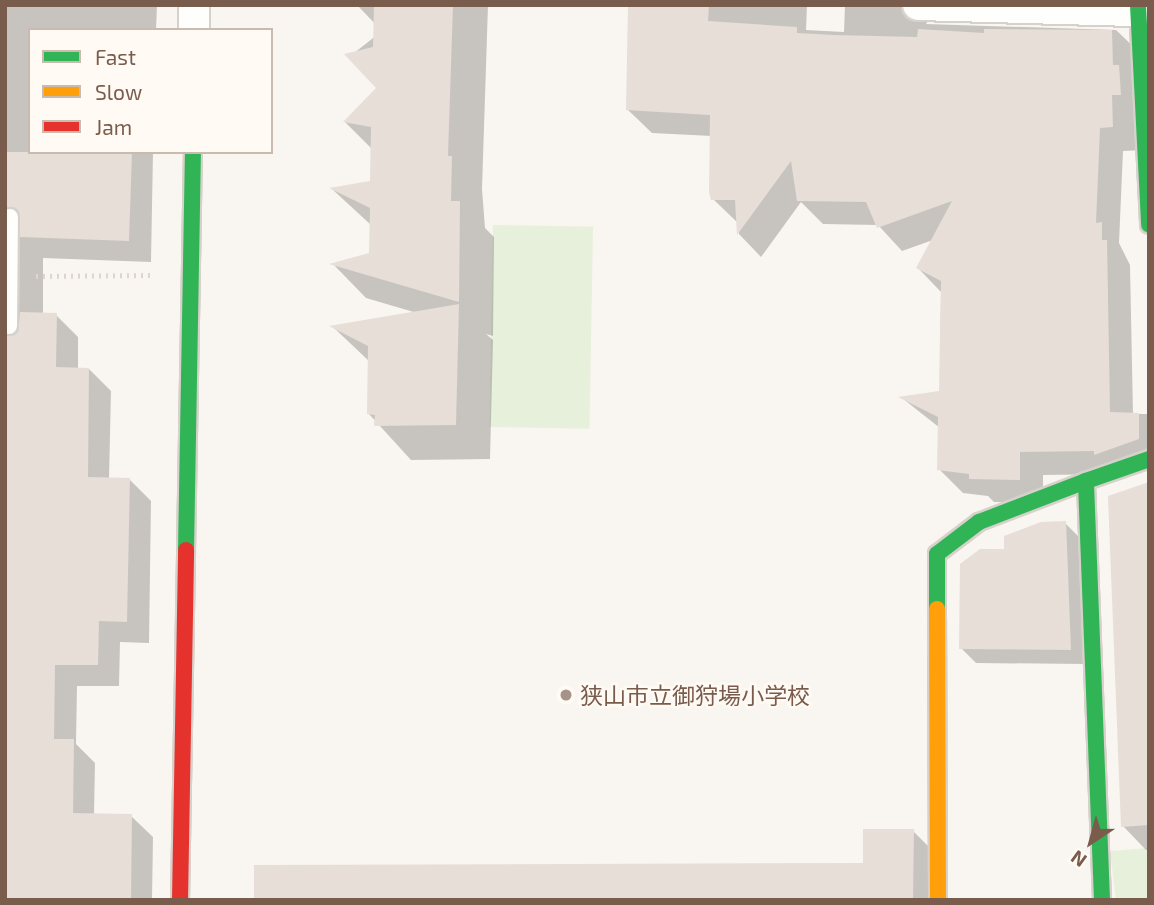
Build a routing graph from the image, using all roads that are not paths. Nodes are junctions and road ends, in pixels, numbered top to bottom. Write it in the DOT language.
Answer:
graph roads {
  1 [pos="194,5"];
  2 [pos="918,5"];
  3 [pos="1138,8"];
  4 [pos="194,28"];
  5 [pos="193,154"];
  6 [pos="10,217"];
  7 [pos="1149,225"];
  8 [pos="9,326"];
  9 [pos="1149,458"];
  10 [pos="1086,481"];
  11 [pos="180,900"];
  12 [pos="938,900"];
  13 [pos="1102,900"];
  1 -- 4 [label="street"];
  2 -- 3 [label="street"];
  3 -- 7 [label="street"];
  5 -- 11 [label="street"];
  6 -- 8 [label="lane, bridge"];
  9 -- 10 [label="street"];
  10 -- 12 [label="street"];
  10 -- 13 [label="street"];
}
